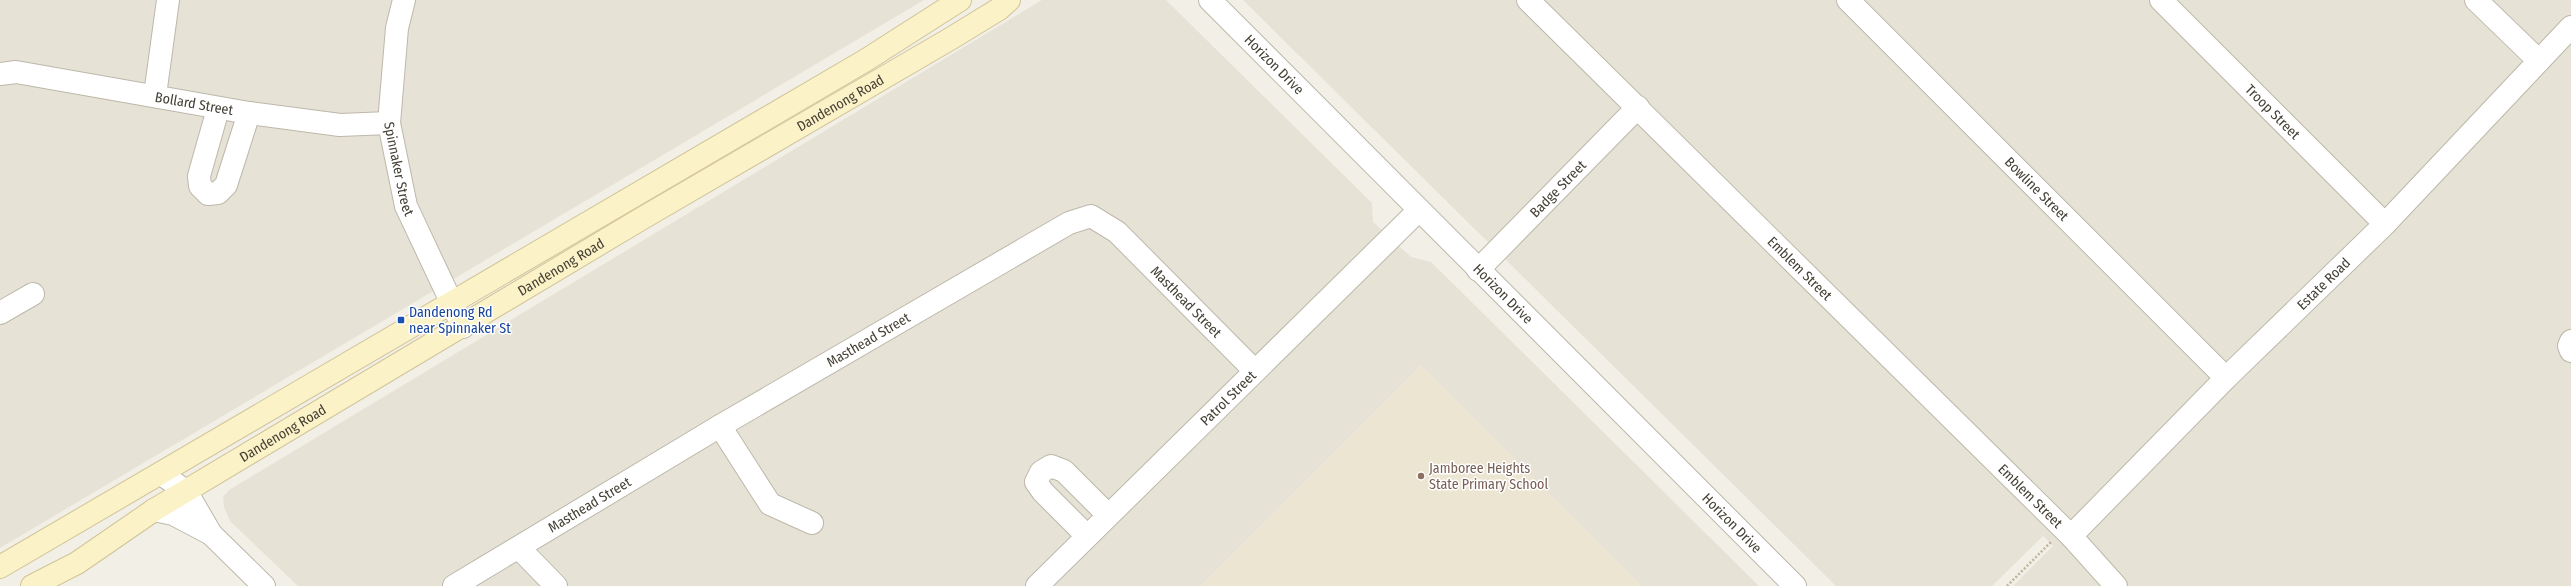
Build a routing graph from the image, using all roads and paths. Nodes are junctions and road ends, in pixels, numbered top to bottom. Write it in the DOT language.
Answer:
graph roads {
  1 [pos="168,0"];
  2 [pos="404,0"];
  3 [pos="960,0"];
  4 [pos="1009,0"];
  5 [pos="1210,0"];
  6 [pos="1528,0"];
  7 [pos="1848,0"];
  8 [pos="2161,0"];
  9 [pos="2476,0"];
  10 [pos="2571,28"];
  11 [pos="2539,61"];
  12 [pos="0,74"];
  13 [pos="155,96"];
  14 [pos="1638,107"];
  15 [pos="218,109"];
  16 [pos="249,113"];
  17 [pos="389,124"];
  18 [pos="1418,211"];
  19 [pos="2384,224"];
  20 [pos="1478,270"];
  21 [pos="33,294"];
  22 [pos="450,304"];
  23 [pos="0,313"];
  24 [pos="463,327"];
  25 [pos="2571,341"];
  26 [pos="2571,351"];
  27 [pos="1255,371"];
  28 [pos="2226,378"];
  29 [pos="720,426"];
  30 [pos="161,474"];
  31 [pos="186,491"];
  32 [pos="154,510"];
  33 [pos="1108,515"];
  34 [pos="812,523"];
  35 [pos="2068,533"];
  36 [pos="211,534"];
  37 [pos="1087,536"];
  38 [pos="519,548"];
  39 [pos="0,567"];
  40 [pos="32,586"];
  41 [pos="264,586"];
  42 [pos="454,586"];
  43 [pos="556,586"];
  44 [pos="1038,586"];
  45 [pos="1795,586"];
  46 [pos="2007,586"];
  47 [pos="2116,586"];
  1 -- 13 [label="street"];
  2 -- 17 [label="street, Spinnaker Street"];
  3 -- 22 [label="main road, Dandenong Road"];
  4 -- 24 [label="main road, Dandenong Road"];
  5 -- 18 [label="street, Horizon Drive"];
  6 -- 14 [label="street, Emblem Street"];
  7 -- 28 [label="street, Bowline Street"];
  8 -- 19 [label="street, Troop Street"];
  9 -- 11 [label="street"];
  10 -- 11 [label="street, Estate Road"];
  11 -- 19 [label="street, Estate Road"];
  12 -- 13 [label="street, Bollard Street"];
  13 -- 15 [label="street, Bollard Street"];
  14 -- 20 [label="street, Badge Street"];
  14 -- 35 [label="street, Emblem Street"];
  15 -- 16 [label="street, Bollard Street"];
  15 -- 16 [label="street"];
  16 -- 17 [label="street, Bollard Street"];
  17 -- 22 [label="street, Spinnaker Street"];
  18 -- 20 [label="street, Horizon Drive"];
  18 -- 27 [label="street, Patrol Street"];
  19 -- 28 [label="street, Estate Road"];
  20 -- 45 [label="street, Horizon Drive"];
  21 -- 23 [label="street"];
  22 -- 24 [label="street, Spinnaker Street"];
  22 -- 30 [label="main road, Dandenong Road"];
  24 -- 31 [label="main road, Dandenong Road"];
  25 -- 26 [label="street"];
  27 -- 29 [label="street, Masthead Street"];
  27 -- 33 [label="street, Patrol Street"];
  28 -- 35 [label="street, Estate Road"];
  29 -- 34 [label="street"];
  29 -- 38 [label="street, Masthead Street"];
  30 -- 31 [label="street"];
  30 -- 39 [label="main road, Dandenong Road"];
  31 -- 32 [label="main road, Dandenong Road"];
  31 -- 36 [label="street"];
  32 -- 36 [label="street"];
  32 -- 40 [label="main road, Dandenong Road"];
  33 -- 37 [label="street, Patrol Street"];
  33 -- 37 [label="street"];
  35 -- 46 [label="path"];
  35 -- 47 [label="street, Emblem Street"];
  36 -- 41 [label="street"];
  37 -- 44 [label="street, Patrol Street"];
  38 -- 42 [label="street, Masthead Street"];
  38 -- 43 [label="street"];
}
